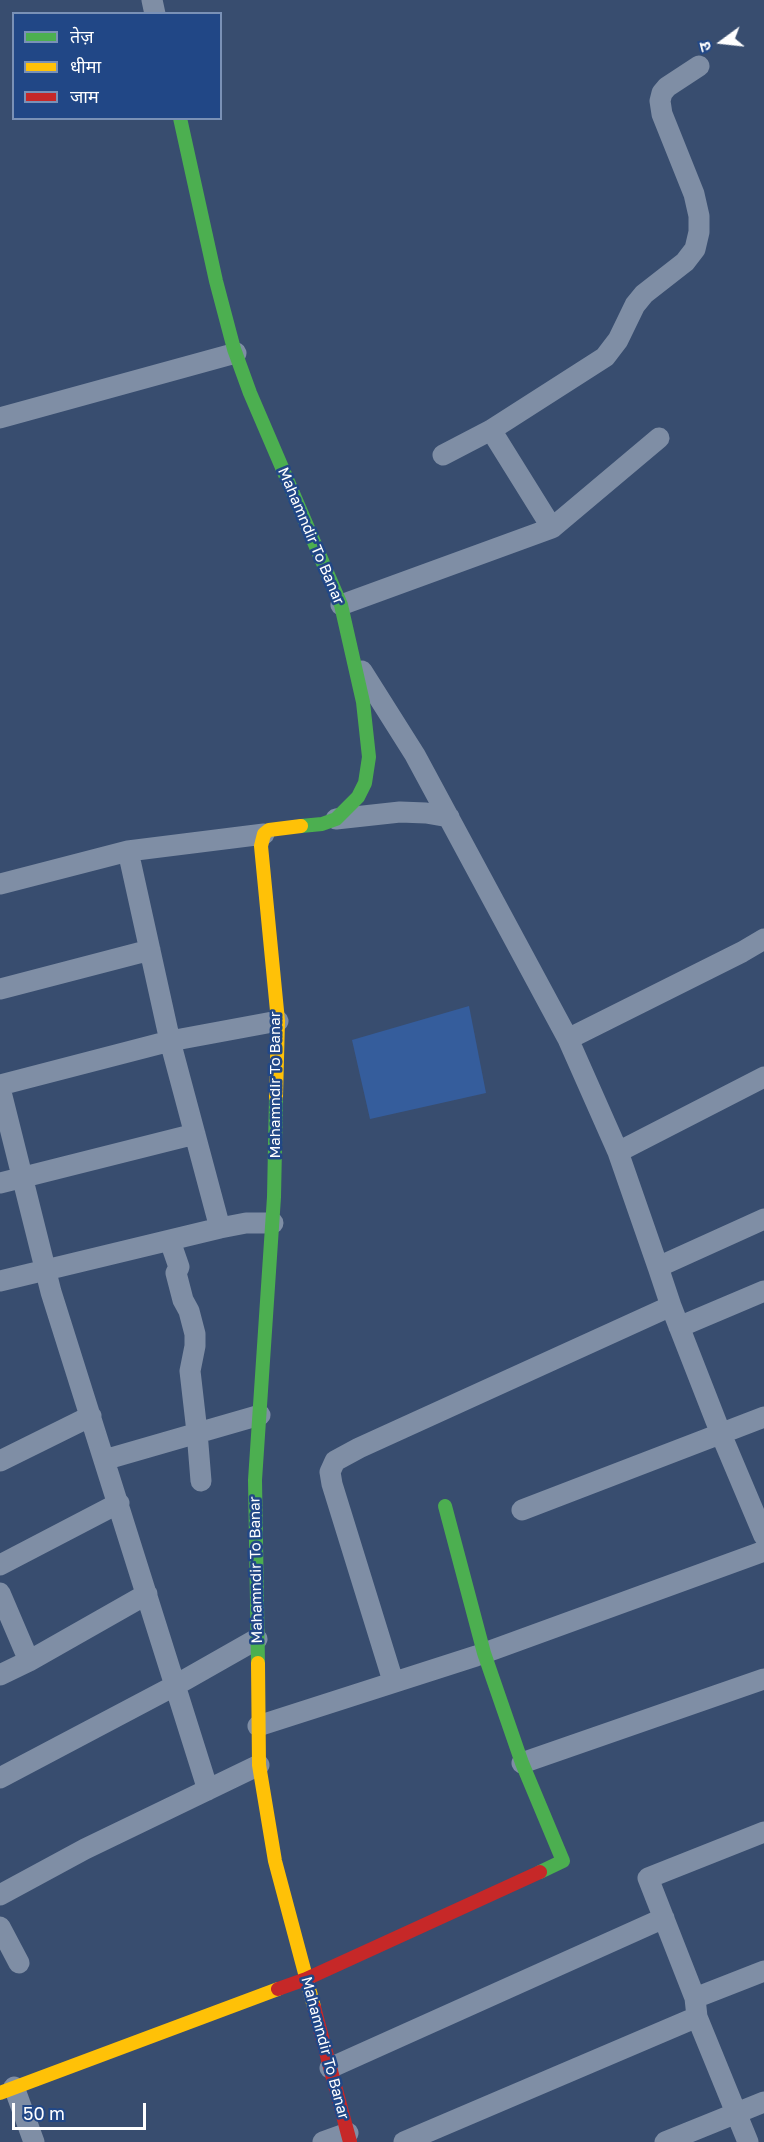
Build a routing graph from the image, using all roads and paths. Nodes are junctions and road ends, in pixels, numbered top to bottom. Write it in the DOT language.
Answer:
graph roads {
  1 [pos="699,66"];
  2 [pos="180,120"];
  3 [pos="236,353"];
  4 [pos="0,418"];
  5 [pos="490,430"];
  6 [pos="659,438"];
  7 [pos="443,455"];
  8 [pos="552,528"];
  9 [pos="341,605"];
  10 [pos="353,658"];
  11 [pos="449,817"];
  12 [pos="336,819"];
  13 [pos="264,834"];
  14 [pos="128,851"];
  15 [pos="0,884"];
  16 [pos="764,939"];
  17 [pos="150,950"];
  18 [pos="0,989"];
  19 [pos="278,1021"];
  20 [pos="568,1039"];
  21 [pos="170,1041"];
  22 [pos="764,1077"];
  23 [pos="0,1086"];
  24 [pos="195,1134"];
  25 [pos="618,1152"];
  26 [pos="22,1177"];
  27 [pos="0,1183"];
  28 [pos="764,1219"];
  29 [pos="273,1223"];
  30 [pos="220,1228"];
  31 [pos="170,1241"];
  32 [pos="658,1267"];
  33 [pos="45,1270"];
  34 [pos="0,1281"];
  35 [pos="764,1291"];
  36 [pos="671,1306"];
  37 [pos="679,1327"];
  38 [pos="260,1415"];
  39 [pos="91,1416"];
  40 [pos="764,1417"];
  41 [pos="198,1432"];
  42 [pos="721,1434"];
  43 [pos="104,1460"];
  44 [pos="0,1461"];
  45 [pos="201,1481"];
  46 [pos="119,1503"];
  47 [pos="445,1506"];
  48 [pos="522,1510"];
  49 [pos="764,1536"];
  50 [pos="764,1551"];
  51 [pos="0,1565"];
  52 [pos="0,1593"];
  53 [pos="147,1594"];
  54 [pos="257,1639"];
  55 [pos="484,1653"];
  56 [pos="29,1661"];
  57 [pos="0,1675"];
  58 [pos="764,1679"];
  59 [pos="393,1682"];
  60 [pos="176,1685"];
  61 [pos="258,1725"];
  62 [pos="522,1763"];
  63 [pos="259,1765"];
  64 [pos="0,1778"];
  65 [pos="208,1790"];
  66 [pos="764,1832"];
  67 [pos="0,1894"];
  68 [pos="664,1918"];
  69 [pos="0,1927"];
  70 [pos="19,1963"];
  71 [pos="764,1971"];
  72 [pos="306,1979"];
  73 [pos="696,2007"];
  74 [pos="330,2068"];
  75 [pos="7,2090"];
  76 [pos="764,2102"];
  77 [pos="737,2113"];
  78 [pos="349,2137"];
  79 [pos="34,2142"];
  80 [pos="323,2142"];
  81 [pos="404,2142"];
  82 [pos="665,2142"];
  83 [pos="748,2142"];
  1 -- 5 [label="street"];
  2 -- 3 [label="street, Mahamndir To Banar"];
  3 -- 4 [label="street"];
  3 -- 9 [label="street, Mahamndir To Banar"];
  5 -- 7 [label="street"];
  5 -- 8 [label="street"];
  6 -- 8 [label="street"];
  8 -- 9 [label="street"];
  9 -- 10 [label="street, Mahamndir To Banar"];
  10 -- 11 [label="street"];
  10 -- 12 [label="street, Mahamndir To Banar"];
  11 -- 12 [label="street"];
  11 -- 20 [label="street"];
  12 -- 13 [label="street"];
  13 -- 14 [label="street"];
  13 -- 19 [label="street, Mahamndir To Banar"];
  14 -- 15 [label="street"];
  14 -- 17 [label="street"];
  16 -- 20 [label="street"];
  17 -- 18 [label="street"];
  17 -- 21 [label="street"];
  19 -- 21 [label="street"];
  19 -- 29 [label="street, Mahamndir To Banar"];
  20 -- 25 [label="street"];
  21 -- 23 [label="street"];
  21 -- 24 [label="street"];
  22 -- 25 [label="street"];
  23 -- 26 [label="street"];
  24 -- 26 [label="street"];
  24 -- 30 [label="street"];
  25 -- 32 [label="street"];
  26 -- 27 [label="street"];
  26 -- 33 [label="street"];
  28 -- 32 [label="street"];
  29 -- 30 [label="street"];
  29 -- 38 [label="street, Mahamndir To Banar"];
  30 -- 31 [label="street"];
  31 -- 33 [label="street"];
  31 -- 41 [label="street"];
  32 -- 36 [label="street"];
  33 -- 34 [label="street"];
  33 -- 39 [label="street"];
  35 -- 37 [label="street"];
  36 -- 37 [label="street"];
  36 -- 59 [label="street"];
  37 -- 42 [label="street"];
  38 -- 41 [label="street"];
  38 -- 54 [label="street, Mahamndir To Banar"];
  39 -- 43 [label="street"];
  39 -- 44 [label="street"];
  40 -- 42 [label="street"];
  41 -- 43 [label="street"];
  41 -- 45 [label="street"];
  42 -- 48 [label="street"];
  42 -- 49 [label="street"];
  43 -- 46 [label="street"];
  46 -- 51 [label="street"];
  46 -- 53 [label="street"];
  47 -- 55 [label="street"];
  50 -- 55 [label="street"];
  52 -- 56 [label="street"];
  53 -- 56 [label="street"];
  53 -- 60 [label="street"];
  54 -- 60 [label="street"];
  54 -- 61 [label="street, Mahamndir To Banar"];
  55 -- 59 [label="street"];
  55 -- 62 [label="street"];
  56 -- 57 [label="street"];
  58 -- 62 [label="street"];
  59 -- 61 [label="street"];
  60 -- 64 [label="street"];
  60 -- 65 [label="street"];
  61 -- 63 [label="street, Mahamndir To Banar"];
  62 -- 72 [label="street"];
  63 -- 65 [label="street"];
  63 -- 72 [label="street, Mahamndir To Banar"];
  65 -- 67 [label="street"];
  66 -- 68 [label="street"];
  68 -- 73 [label="street"];
  68 -- 74 [label="street"];
  69 -- 70 [label="street"];
  71 -- 73 [label="street"];
  72 -- 74 [label="street, Mahamndir To Banar"];
  72 -- 75 [label="street"];
  73 -- 77 [label="street"];
  73 -- 81 [label="street"];
  74 -- 78 [label="street, Mahamndir To Banar"];
  75 -- 79 [label="street"];
  76 -- 77 [label="street"];
  77 -- 82 [label="street"];
  77 -- 83 [label="street"];
  78 -- 80 [label="street"];
}
